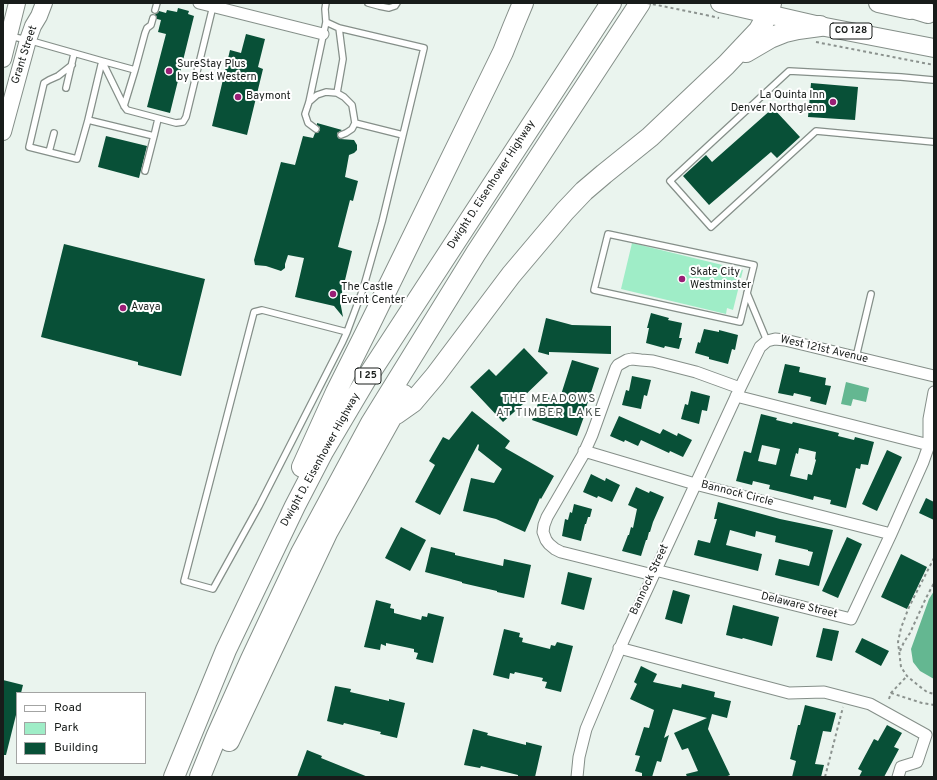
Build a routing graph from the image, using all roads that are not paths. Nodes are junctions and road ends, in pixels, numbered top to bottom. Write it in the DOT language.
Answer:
graph roads {
  1 [pos="17,3"];
  2 [pos="44,3"];
  3 [pos="157,3"];
  4 [pos="199,3"];
  5 [pos="326,3"];
  6 [pos="368,3"];
  7 [pos="397,3"];
  8 [pos="514,3"];
  9 [pos="523,3"];
  10 [pos="611,3"];
  11 [pos="620,3"];
  12 [pos="640,3"];
  13 [pos="648,3"];
  14 [pos="720,3"];
  15 [pos="878,3"];
  16 [pos="896,3"];
  17 [pos="213,6"];
  18 [pos="769,8"];
  19 [pos="155,10"];
  20 [pos="931,14"];
  21 [pos="153,18"];
  22 [pos="326,22"];
  23 [pos="513,26"];
  24 [pos="820,26"];
  25 [pos="339,28"];
  26 [pos="323,34"];
  27 [pos="6,36"];
  28 [pos="28,40"];
  29 [pos="934,48"];
  30 [pos="74,54"];
  31 [pos="3,59"];
  32 [pos="102,61"];
  33 [pos="72,65"];
  34 [pos="726,65"];
  35 [pos="135,70"];
  36 [pos="932,80"];
  37 [pos="66,88"];
  38 [pos="337,93"];
  39 [pos="309,102"];
  40 [pos="124,106"];
  41 [pos="158,118"];
  42 [pos="88,120"];
  43 [pos="356,123"];
  44 [pos="316,129"];
  45 [pos="3,132"];
  46 [pos="54,133"];
  47 [pos="341,135"];
  48 [pos="403,135"];
  49 [pos="154,136"];
  50 [pos="934,142"];
  51 [pos="49,152"];
  52 [pos="145,171"];
  53 [pos="747,293"];
  54 [pos="871,294"];
  55 [pos="347,332"];
  56 [pos="767,341"];
  57 [pos="856,357"];
  58 [pos="934,376"];
  59 [pos="738,392"];
  60 [pos="934,392"];
  61 [pos="390,418"];
  62 [pos="929,445"];
  63 [pos="584,451"];
  64 [pos="695,484"];
  65 [pos="295,506"];
  66 [pos="891,534"];
  67 [pos="654,572"];
  68 [pos="619,648"];
  69 [pos="174,777"];
  70 [pos="188,777"];
  71 [pos="200,777"];
  72 [pos="212,777"];
  73 [pos="577,777"];
  74 [pos="898,777"];
  1 -- 27 [label="street, Grant Street"];
  2 -- 28 [label="street, Grant Street"];
  3 -- 19 [label="lane"];
  4 -- 17 [label="street"];
  5 -- 22 [label="lane"];
  6 -- 7 [label="lane"];
  8 -- 23 [label="highway"];
  9 -- 23 [label="highway"];
  10 -- 65 [label="highway, Dwight D. Eisenhower Highway / I 25"];
  11 -- 70 [label="highway"];
  12 -- 71 [label="highway"];
  13 -- 61 [label="highway"];
  14 -- 18 [label="main road, CO 128"];
  15 -- 20 [label="main road"];
  16 -- 20 [label="highway"];
  17 -- 26 [label="street"];
  17 -- 41 [label="lane"];
  18 -- 24 [label="main road, CO 128"];
  18 -- 34 [label="highway"];
  21 -- 35 [label="lane"];
  22 -- 25 [label="lane"];
  22 -- 26 [label="lane"];
  23 -- 65 [label="highway"];
  24 -- 29 [label="main road, CO 128"];
  24 -- 34 [label="highway"];
  25 -- 38 [label="lane"];
  25 -- 48 [label="lane"];
  26 -- 39 [label="lane"];
  27 -- 28 [label="lane"];
  27 -- 31 [label="street, Grant Street"];
  28 -- 30 [label="lane"];
  28 -- 45 [label="street, Grant Street"];
  30 -- 32 [label="lane"];
  30 -- 33 [label="lane"];
  32 -- 35 [label="lane"];
  32 -- 40 [label="lane"];
  32 -- 42 [label="lane"];
  33 -- 37 [label="lane"];
  33 -- 51 [label="lane"];
  34 -- 61 [label="highway"];
  35 -- 40 [label="lane"];
  36 -- 50 [label="lane"];
  38 -- 39 [label="lane"];
  38 -- 43 [label="lane"];
  39 -- 44 [label="lane"];
  40 -- 41 [label="lane"];
  41 -- 49 [label="lane"];
  42 -- 49 [label="lane"];
  42 -- 51 [label="lane"];
  43 -- 47 [label="lane"];
  43 -- 48 [label="lane"];
  46 -- 51 [label="lane"];
  48 -- 55 [label="lane"];
  49 -- 52 [label="lane"];
  53 -- 53 [label="lane"];
  53 -- 56 [label="lane"];
  54 -- 57 [label="lane"];
  55 -- 55 [label="lane"];
  56 -- 57 [label="street, West 121st Avenue"];
  56 -- 59 [label="street, West 121st Avenue"];
  57 -- 58 [label="street, West 121st Avenue"];
  59 -- 62 [label="street"];
  59 -- 63 [label="street"];
  59 -- 64 [label="street, Bannock Street"];
  60 -- 62 [label="street, Delaware Street"];
  61 -- 72 [label="highway"];
  62 -- 66 [label="street, Delaware Street"];
  63 -- 64 [label="street, Bannock Circle"];
  63 -- 67 [label="street"];
  64 -- 66 [label="street, Bannock Circle"];
  64 -- 67 [label="street, Bannock Street"];
  65 -- 69 [label="highway, Dwight D. Eisenhower Highway / I 25"];
  66 -- 67 [label="street, Delaware Street"];
  67 -- 68 [label="street, Bannock Street"];
  68 -- 73 [label="street, Bannock Street"];
  68 -- 74 [label="street"];
}
